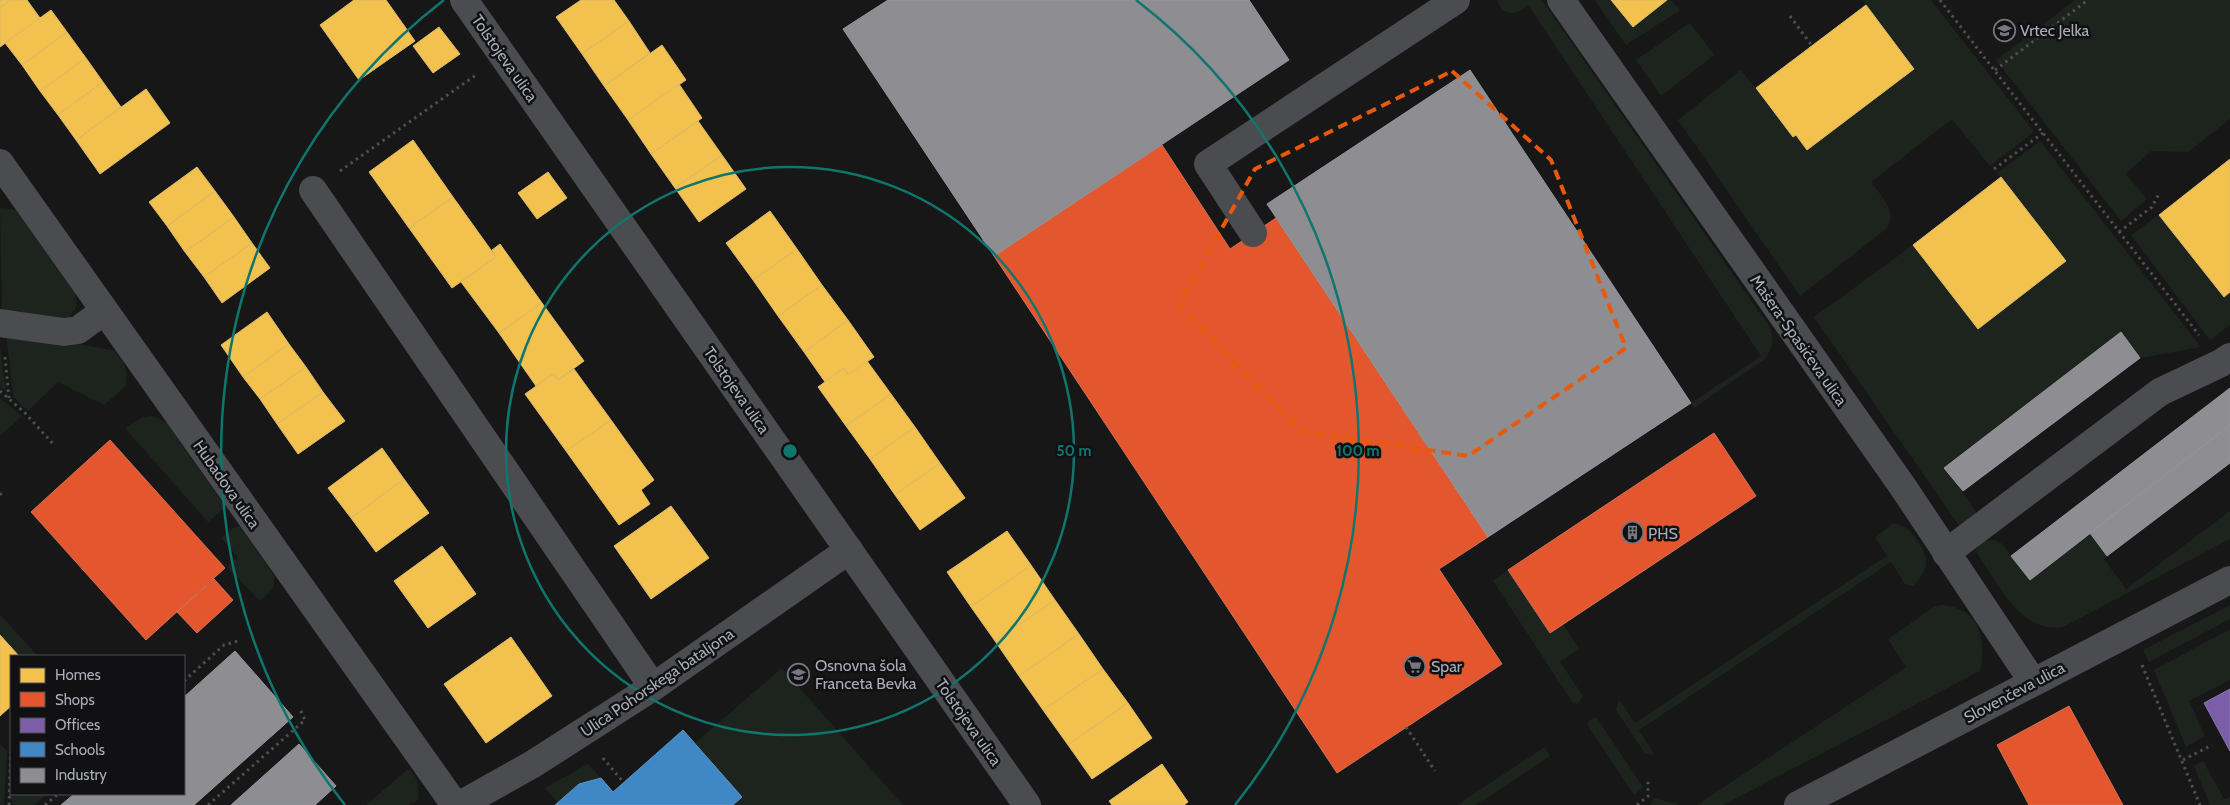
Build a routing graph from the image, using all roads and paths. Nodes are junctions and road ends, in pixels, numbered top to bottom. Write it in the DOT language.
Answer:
graph roads {
  1 [pos="464,0"];
  2 [pos="1456,0"];
  3 [pos="1561,0"];
  4 [pos="1940,0"];
  5 [pos="2088,0"];
  6 [pos="1790,16"];
  7 [pos="1812,46"];
  8 [pos="503,56"];
  9 [pos="1995,70"];
  10 [pos="2043,133"];
  11 [pos="0,163"];
  12 [pos="1994,169"];
  13 [pos="314,190"];
  14 [pos="2160,192"];
  15 [pos="2120,232"];
  16 [pos="1253,233"];
  17 [pos="104,311"];
  18 [pos="1,323"];
  19 [pos="2226,360"];
  20 [pos="0,391"];
  21 [pos="10,398"];
  22 [pos="55,446"];
  23 [pos="849,550"];
  24 [pos="1946,553"];
  25 [pos="2230,580"];
  26 [pos="2127,633"];
  27 [pos="238,641"];
  28 [pos="185,680"];
  29 [pos="2033,682"];
  30 [pos="653,688"];
  31 [pos="300,709"];
  32 [pos="1406,728"];
  33 [pos="2212,744"];
  34 [pos="2183,760"];
  35 [pos="10,770"];
  36 [pos="1435,772"];
  37 [pos="1648,778"];
  38 [pos="57,795"];
  39 [pos="8,805"];
  40 [pos="45,805"];
  41 [pos="208,805"];
  42 [pos="455,805"];
  43 [pos="460,805"];
  44 [pos="1027,805"];
  45 [pos="1637,805"];
  46 [pos="1798,805"];
  47 [pos="2200,805"];
  1 -- 8 [label="street, Tolstojeva ulica"];
  2 -- 16 [label="street"];
  3 -- 24 [label="street, Mašera-Spasićeva ulica"];
  4 -- 9 [label="path"];
  5 -- 9 [label="path"];
  6 -- 7 [label="path"];
  8 -- 13 [label="path"];
  8 -- 23 [label="street, Tolstojeva ulica"];
  9 -- 10 [label="path"];
  10 -- 12 [label="path"];
  10 -- 15 [label="path"];
  11 -- 17 [label="street, Hubadova ulica"];
  13 -- 30 [label="street"];
  14 -- 15 [label="path"];
  15 -- 19 [label="path"];
  17 -- 18 [label="street"];
  17 -- 42 [label="street, Hubadova ulica"];
  18 -- 21 [label="path"];
  19 -- 24 [label="street"];
  20 -- 21 [label="path"];
  21 -- 22 [label="path"];
  23 -- 30 [label="street, Ulica Pohorskega bataljona"];
  23 -- 44 [label="street, Tolstojeva ulica"];
  24 -- 29 [label="street, Mašera-Spasićeva ulica"];
  25 -- 26 [label="street, Slovenčeva ulica"];
  26 -- 29 [label="street, Slovenčeva ulica"];
  26 -- 34 [label="path"];
  27 -- 28 [label="path"];
  29 -- 46 [label="street, Slovenčeva ulica"];
  30 -- 43 [label="street, Ulica Pohorskega bataljona"];
  31 -- 41 [label="path"];
  32 -- 36 [label="path"];
  33 -- 34 [label="path"];
  34 -- 47 [label="path"];
  35 -- 39 [label="path"];
  37 -- 45 [label="path"];
  38 -- 40 [label="path"];
}
